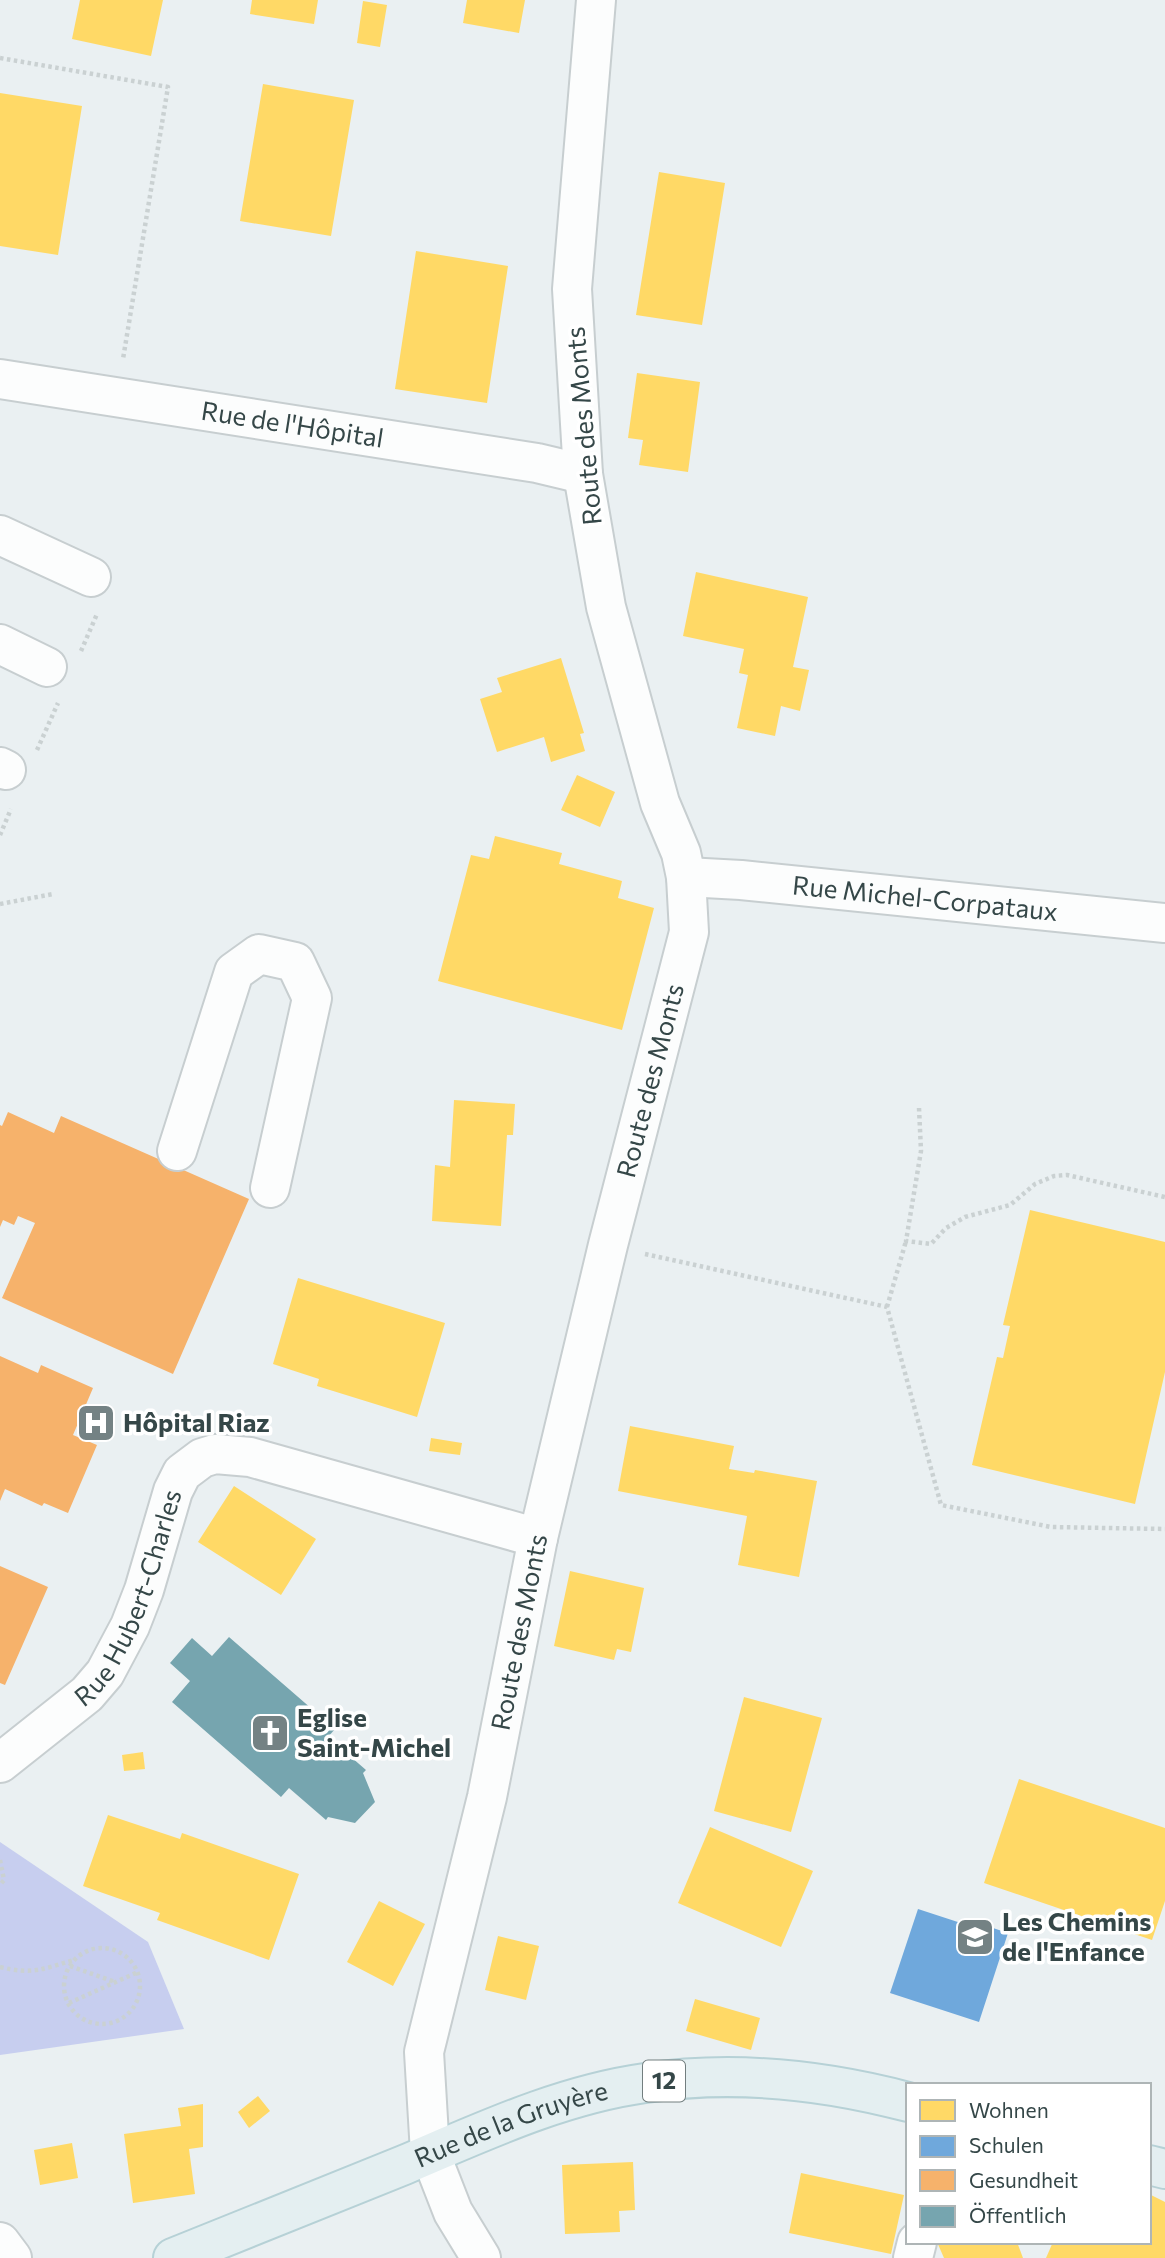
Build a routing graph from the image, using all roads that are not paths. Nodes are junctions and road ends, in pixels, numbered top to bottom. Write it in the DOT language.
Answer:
graph roads {
  1 [pos="596,0"];
  2 [pos="0,379"];
  3 [pos="583,474"];
  4 [pos="0,535"];
  5 [pos="91,577"];
  6 [pos="0,644"];
  7 [pos="47,667"];
  8 [pos="685,877"];
  9 [pos="1165,923"];
  10 [pos="177,1151"];
  11 [pos="270,1188"];
  12 [pos="538,1538"];
  13 [pos="0,1762"];
  14 [pos="906,2101"];
  15 [pos="430,2153"];
  16 [pos="0,2242"];
  17 [pos="12,2258"];
  18 [pos="173,2258"];
  19 [pos="481,2258"];
  1 -- 3 [label="street, Route des Monts"];
  2 -- 3 [label="street, Rue de l'Hôpital"];
  3 -- 8 [label="street, Route des Monts"];
  4 -- 5 [label="street"];
  6 -- 7 [label="street"];
  8 -- 9 [label="street, Rue Michel-Corpataux"];
  8 -- 12 [label="street, Route des Monts"];
  10 -- 11 [label="street"];
  12 -- 13 [label="street, Rue Hubert-Charles"];
  12 -- 15 [label="street, Route des Monts"];
  14 -- 15 [label="main road, Rue de la Gruyère / 12"];
  15 -- 18 [label="main road, Rue de la Gruyère / 12"];
  15 -- 19 [label="street, Route des Monts"];
  16 -- 17 [label="street"];
}
